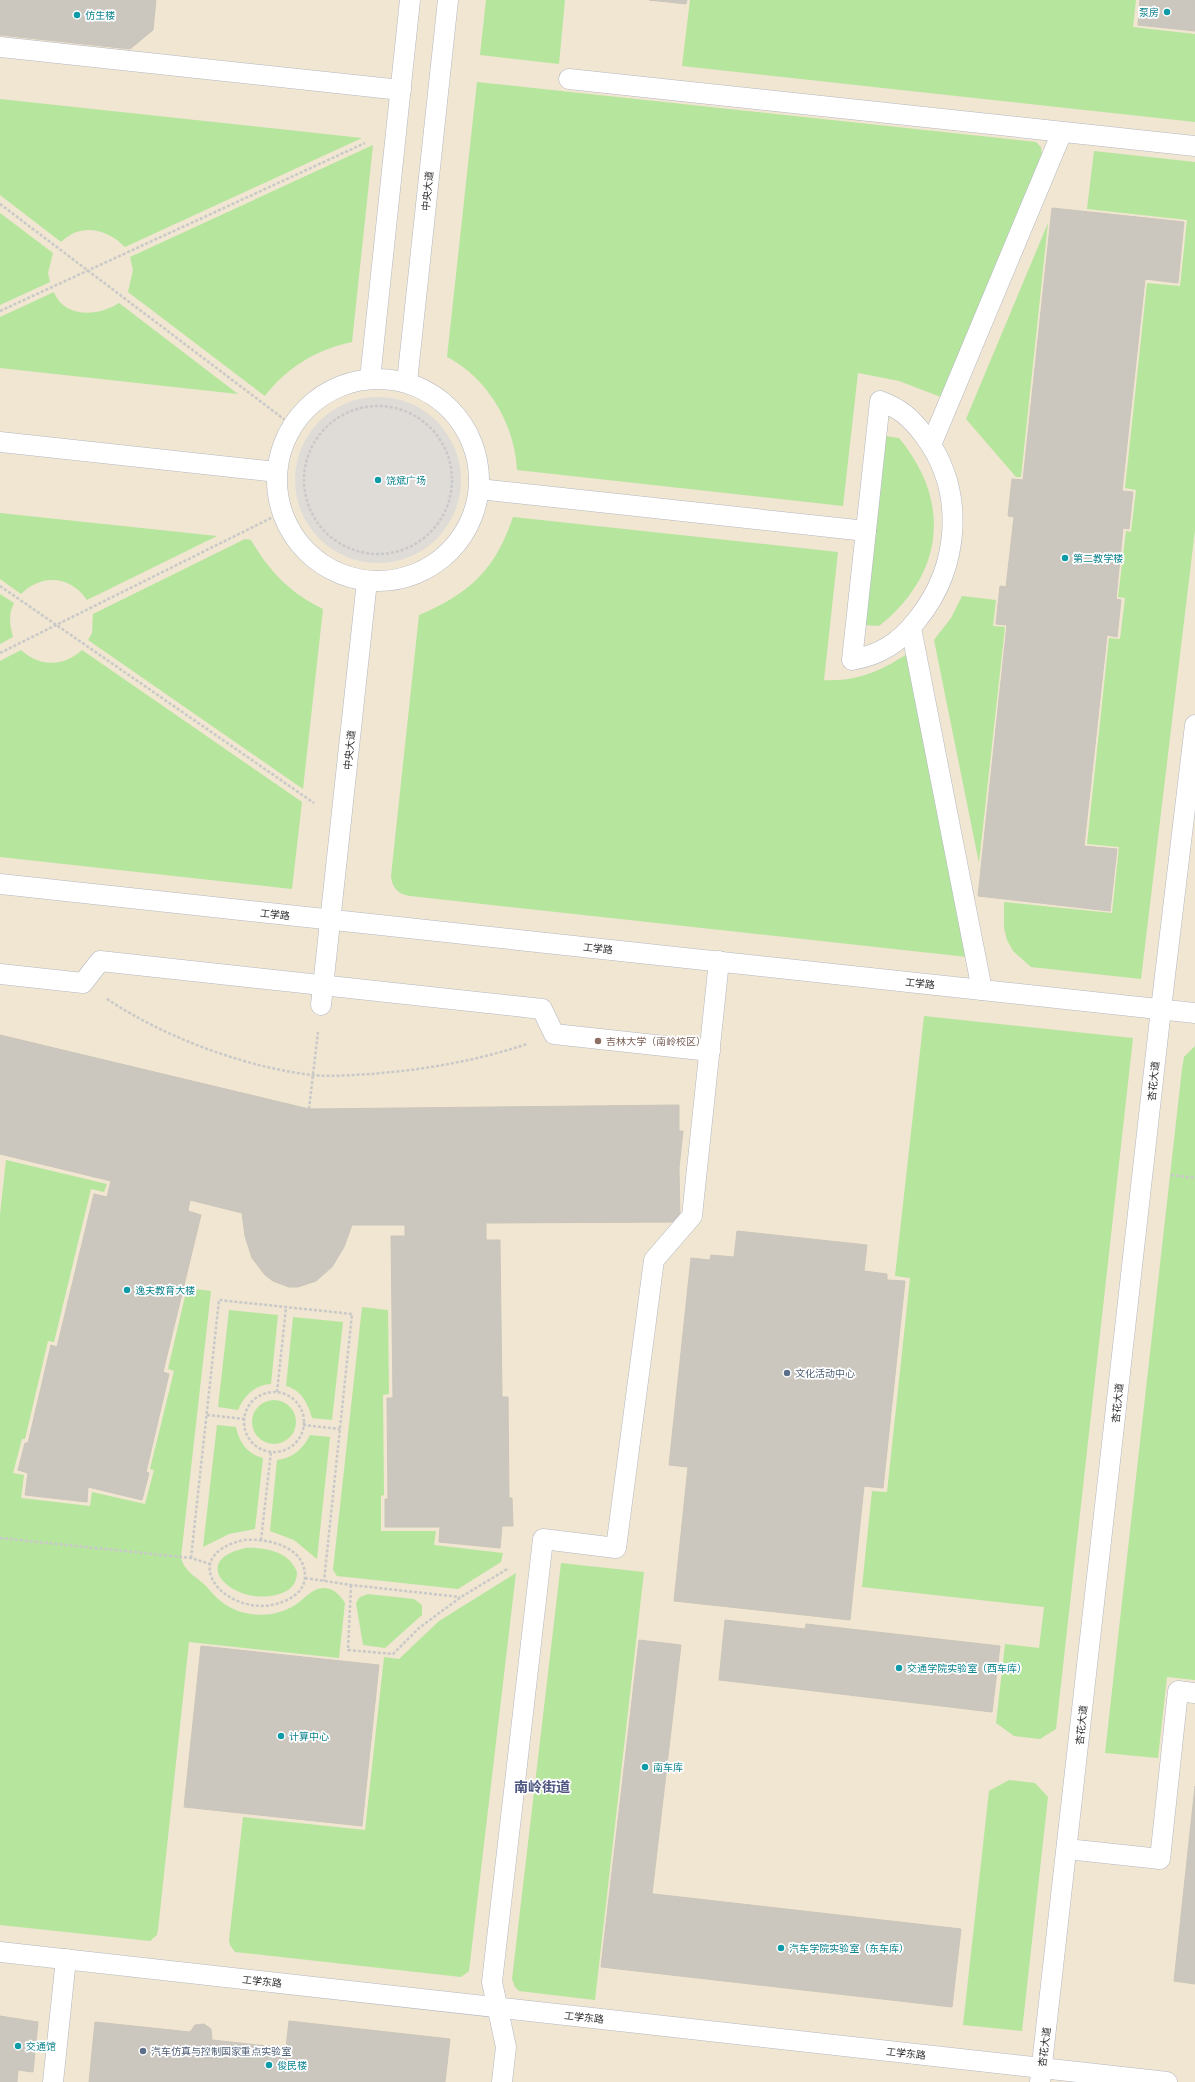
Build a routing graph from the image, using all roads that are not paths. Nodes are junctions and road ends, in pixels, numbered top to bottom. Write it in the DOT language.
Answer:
graph roads {
  1 [pos="410,0"];
  2 [pos="448,0"];
  3 [pos="0,47"];
  4 [pos="569,79"];
  5 [pos="400,90"];
  6 [pos="1062,132"];
  7 [pos="1195,146"];
  8 [pos="370,379"];
  9 [pos="407,382"];
  10 [pos="0,442"];
  11 [pos="931,445"];
  12 [pos="277,472"];
  13 [pos="479,489"];
  14 [pos="866,531"];
  15 [pos="367,581"];
  16 [pos="911,628"];
  17 [pos="1195,725"];
  18 [pos="0,884"];
  19 [pos="330,920"];
  20 [pos="720,962"];
  21 [pos="0,974"];
  22 [pos="323,986"];
  23 [pos="982,990"];
  24 [pos="321,1005"];
  25 [pos="1161,1009"];
  26 [pos="1195,1013"];
  27 [pos="710,1051"];
  28 [pos="1195,1692"];
  29 [pos="1067,1849"];
  30 [pos="0,1952"];
  31 [pos="66,1959"];
  32 [pos="498,2008"];
  33 [pos="1041,2075"];
  34 [pos="53,2082"];
  35 [pos="502,2082"];
  36 [pos="1167,2082"];
  1 -- 5 [label="lane"];
  2 -- 9 [label="lane, 中央大道"];
  3 -- 5 [label="lane"];
  4 -- 6 [label="lane"];
  5 -- 8 [label="lane"];
  6 -- 7 [label="lane"];
  6 -- 11 [label="lane"];
  8 -- 9 [label="lane"];
  8 -- 12 [label="lane"];
  9 -- 13 [label="lane"];
  10 -- 12 [label="lane"];
  11 -- 14 [label="lane"];
  11 -- 16 [label="lane"];
  12 -- 15 [label="lane"];
  13 -- 14 [label="lane"];
  13 -- 15 [label="lane"];
  14 -- 16 [label="lane"];
  15 -- 19 [label="lane, 中央大道"];
  16 -- 23 [label="lane"];
  17 -- 25 [label="lane, 杏花大道"];
  18 -- 19 [label="lane, 工学路"];
  19 -- 20 [label="lane, 工学路"];
  19 -- 22 [label="lane, 中央大道"];
  20 -- 23 [label="lane, 工学路"];
  20 -- 27 [label="lane"];
  21 -- 22 [label="lane"];
  22 -- 24 [label="lane, 中央大道"];
  22 -- 27 [label="lane"];
  23 -- 25 [label="lane, 工学路"];
  25 -- 26 [label="lane, 工学路"];
  25 -- 29 [label="lane, 杏花大道"];
  27 -- 32 [label="lane"];
  28 -- 29 [label="lane"];
  29 -- 33 [label="lane, 杏花大道"];
  30 -- 31 [label="lane, 工学东路"];
  31 -- 32 [label="lane, 工学东路"];
  31 -- 34 [label="lane"];
  32 -- 33 [label="lane, 工学东路"];
  32 -- 35 [label="lane"];
  33 -- 36 [label="lane, 工学东路"];
}
